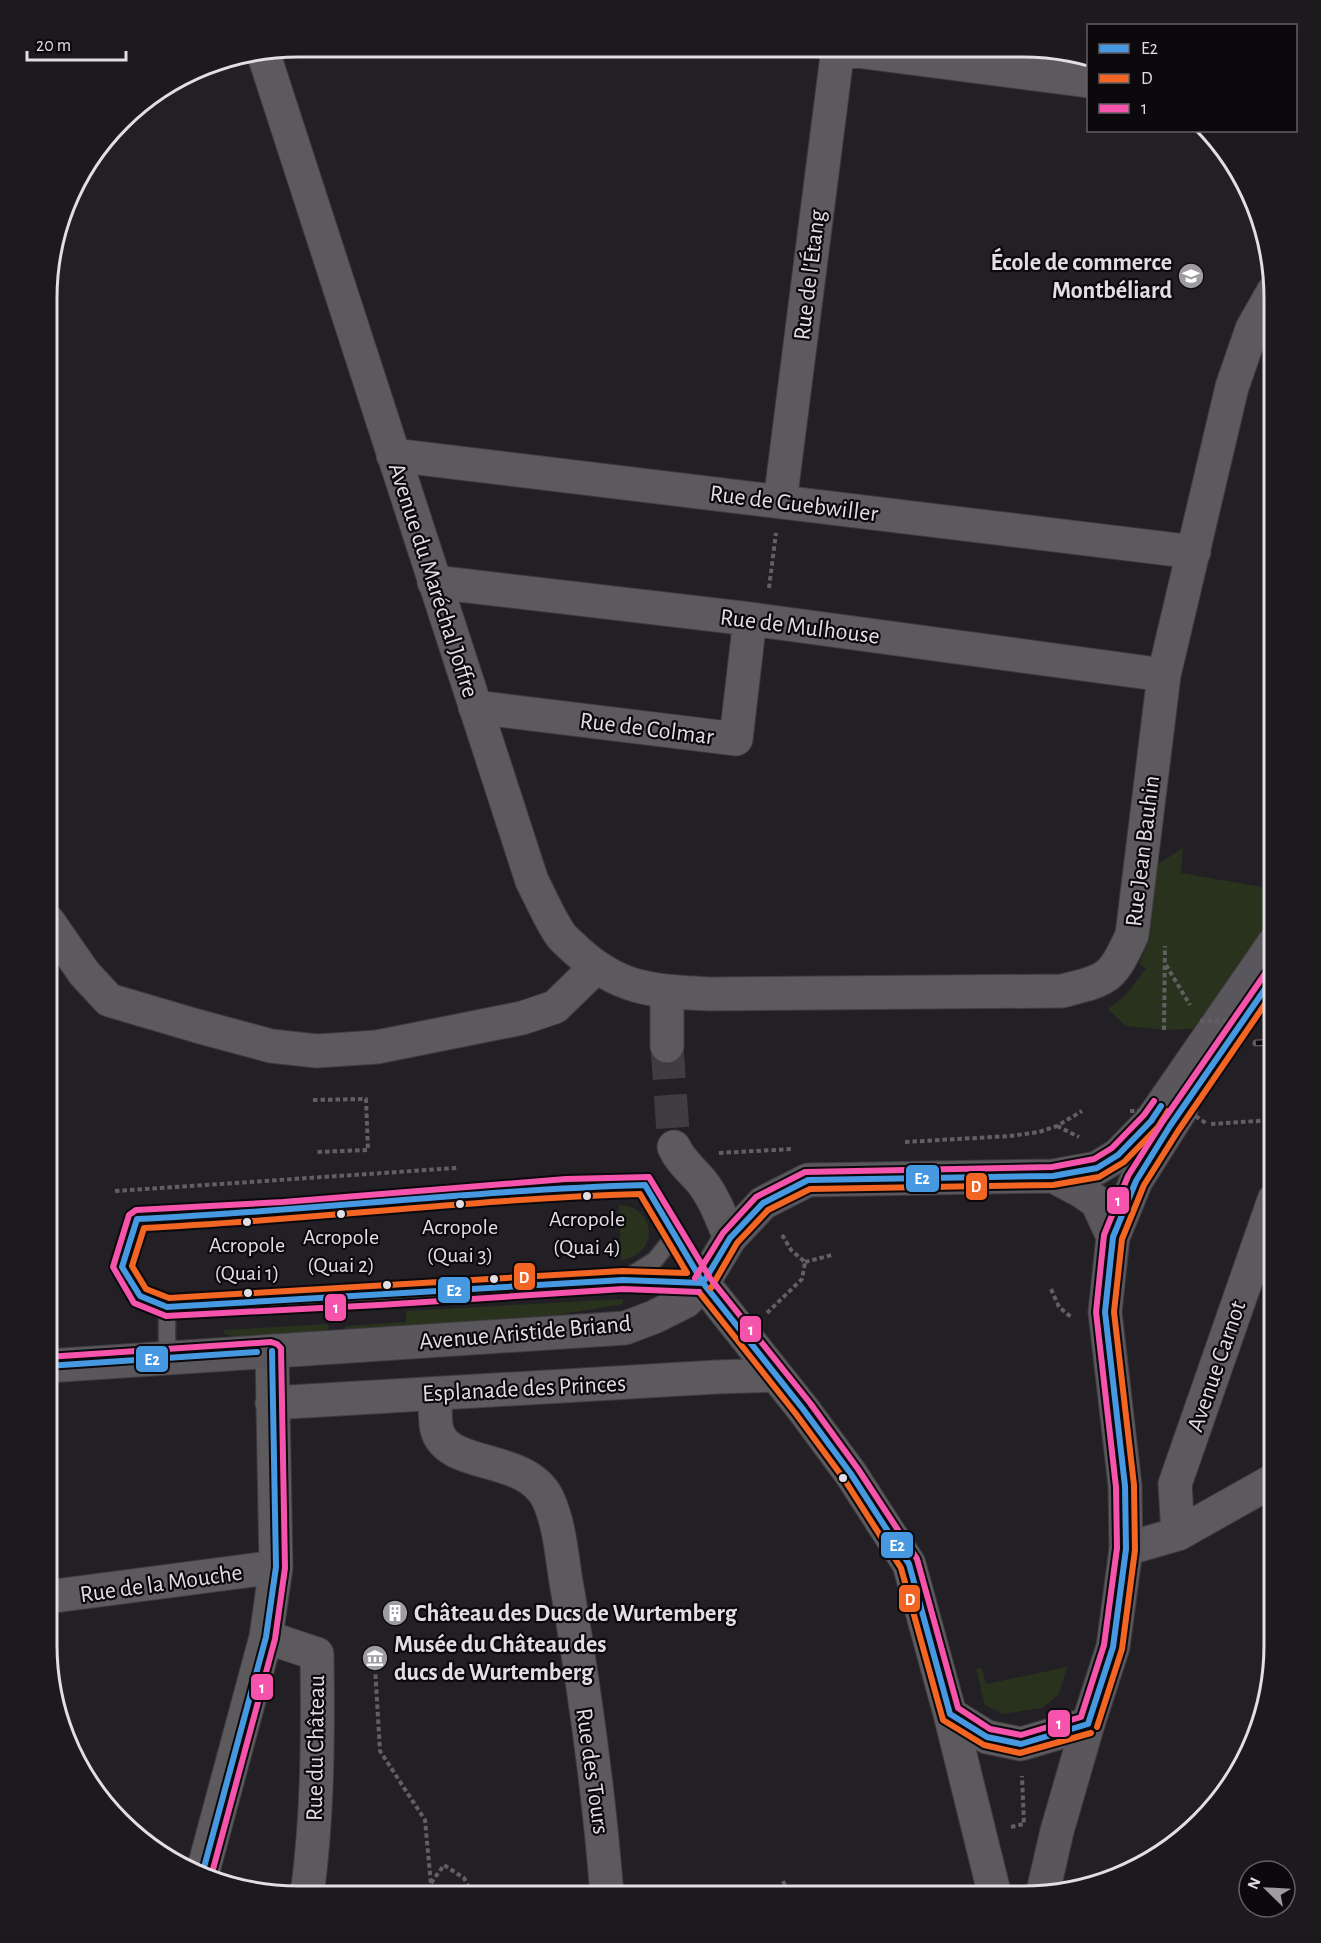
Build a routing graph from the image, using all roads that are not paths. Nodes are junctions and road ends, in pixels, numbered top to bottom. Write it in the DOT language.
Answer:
graph roads {
  1 [pos="837,57"];
  2 [pos="906,57"];
  3 [pos="265,59"];
  4 [pos="1087,81"];
  5 [pos="1264,307"];
  6 [pos="393,455"];
  7 [pos="780,502"];
  8 [pos="1194,552"];
  9 [pos="434,582"];
  10 [pos="758,620"];
  11 [pos="1164,675"];
  12 [pos="475,707"];
  13 [pos="57,934"];
  14 [pos="1264,956"];
  15 [pos="595,968"];
  16 [pos="1264,990"];
  17 [pos="667,992"];
  18 [pos="667,1046"];
  19 [pos="676,1151"];
  20 [pos="1053,1176"];
  21 [pos="1264,1229"];
  22 [pos="675,1235"];
  23 [pos="1113,1237"];
  24 [pos="730,1238"];
  25 [pos="623,1280"];
  26 [pos="703,1283"];
  27 [pos="167,1307"];
  28 [pos="272,1351"];
  29 [pos="167,1357"];
  30 [pos="57,1365"];
  31 [pos="775,1375"];
  32 [pos="435,1394"];
  33 [pos="272,1403"];
  34 [pos="1264,1486"];
  35 [pos="1178,1534"];
  36 [pos="1126,1549"];
  37 [pos="276,1567"];
  38 [pos="57,1596"];
  39 [pos="266,1636"];
  40 [pos="950,1714"];
  41 [pos="1088,1724"];
  42 [pos="204,1867"];
  43 [pos="1045,1885"];
  44 [pos="309,1886"];
  45 [pos="606,1886"];
  46 [pos="993,1886"];
  1 -- 7 [label="street, Rue de l'Étang"];
  2 -- 4 [label="street"];
  3 -- 6 [label="street, Avenue du Maréchal Joffre"];
  5 -- 8 [label="street, Rue Jean Bauhin"];
  6 -- 7 [label="street, Rue de Guebwiller"];
  6 -- 9 [label="street, Avenue du Maréchal Joffre"];
  7 -- 8 [label="street, Rue de Guebwiller"];
  8 -- 11 [label="street, Rue Jean Bauhin"];
  9 -- 10 [label="street, Rue de Mulhouse"];
  9 -- 12 [label="street, Avenue du Maréchal Joffre"];
  10 -- 11 [label="street, Rue de Mulhouse"];
  10 -- 12 [label="street, Rue de Colmar"];
  11 -- 17 [label="street, Rue Jean Bauhin"];
  12 -- 15 [label="street, Avenue du Maréchal Joffre"];
  13 -- 15 [label="street"];
  14 -- 20 [label="main road, Avenue Aristide Briand"];
  15 -- 17 [label="street, Avenue du Maréchal Joffre"];
  16 -- 23 [label="main road"];
  17 -- 18 [label="street"];
  19 -- 24 [label="street"];
  20 -- 23 [label="main road, Avenue Aristide Briand"];
  20 -- 24 [label="main road, Avenue Aristide Briand"];
  21 -- 35 [label="street, Avenue Carnot"];
  22 -- 25 [label="lane"];
  22 -- 26 [label="lane"];
  22 -- 27 [label="lane"];
  23 -- 36 [label="main road"];
  24 -- 26 [label="main road, Avenue Aristide Briand"];
  25 -- 26 [label="lane"];
  25 -- 27 [label="lane"];
  26 -- 28 [label="main road, Avenue Aristide Briand"];
  26 -- 31 [label="street"];
  27 -- 29 [label="lane"];
  28 -- 29 [label="main road, Avenue Aristide Briand"];
  28 -- 33 [label="street"];
  29 -- 30 [label="main road, Avenue Aristide Briand"];
  31 -- 32 [label="street, Esplanade des Princes"];
  31 -- 40 [label="street"];
  32 -- 33 [label="street, Esplanade des Princes"];
  32 -- 45 [label="street, Rue des Tours"];
  33 -- 37 [label="street"];
  34 -- 35 [label="street"];
  35 -- 36 [label="street"];
  36 -- 41 [label="main road"];
  37 -- 38 [label="street, Rue de la Mouche"];
  37 -- 39 [label="street"];
  39 -- 42 [label="street"];
  39 -- 44 [label="street, Rue du Château"];
  40 -- 41 [label="street"];
  40 -- 46 [label="street"];
  41 -- 43 [label="main road"];
}
